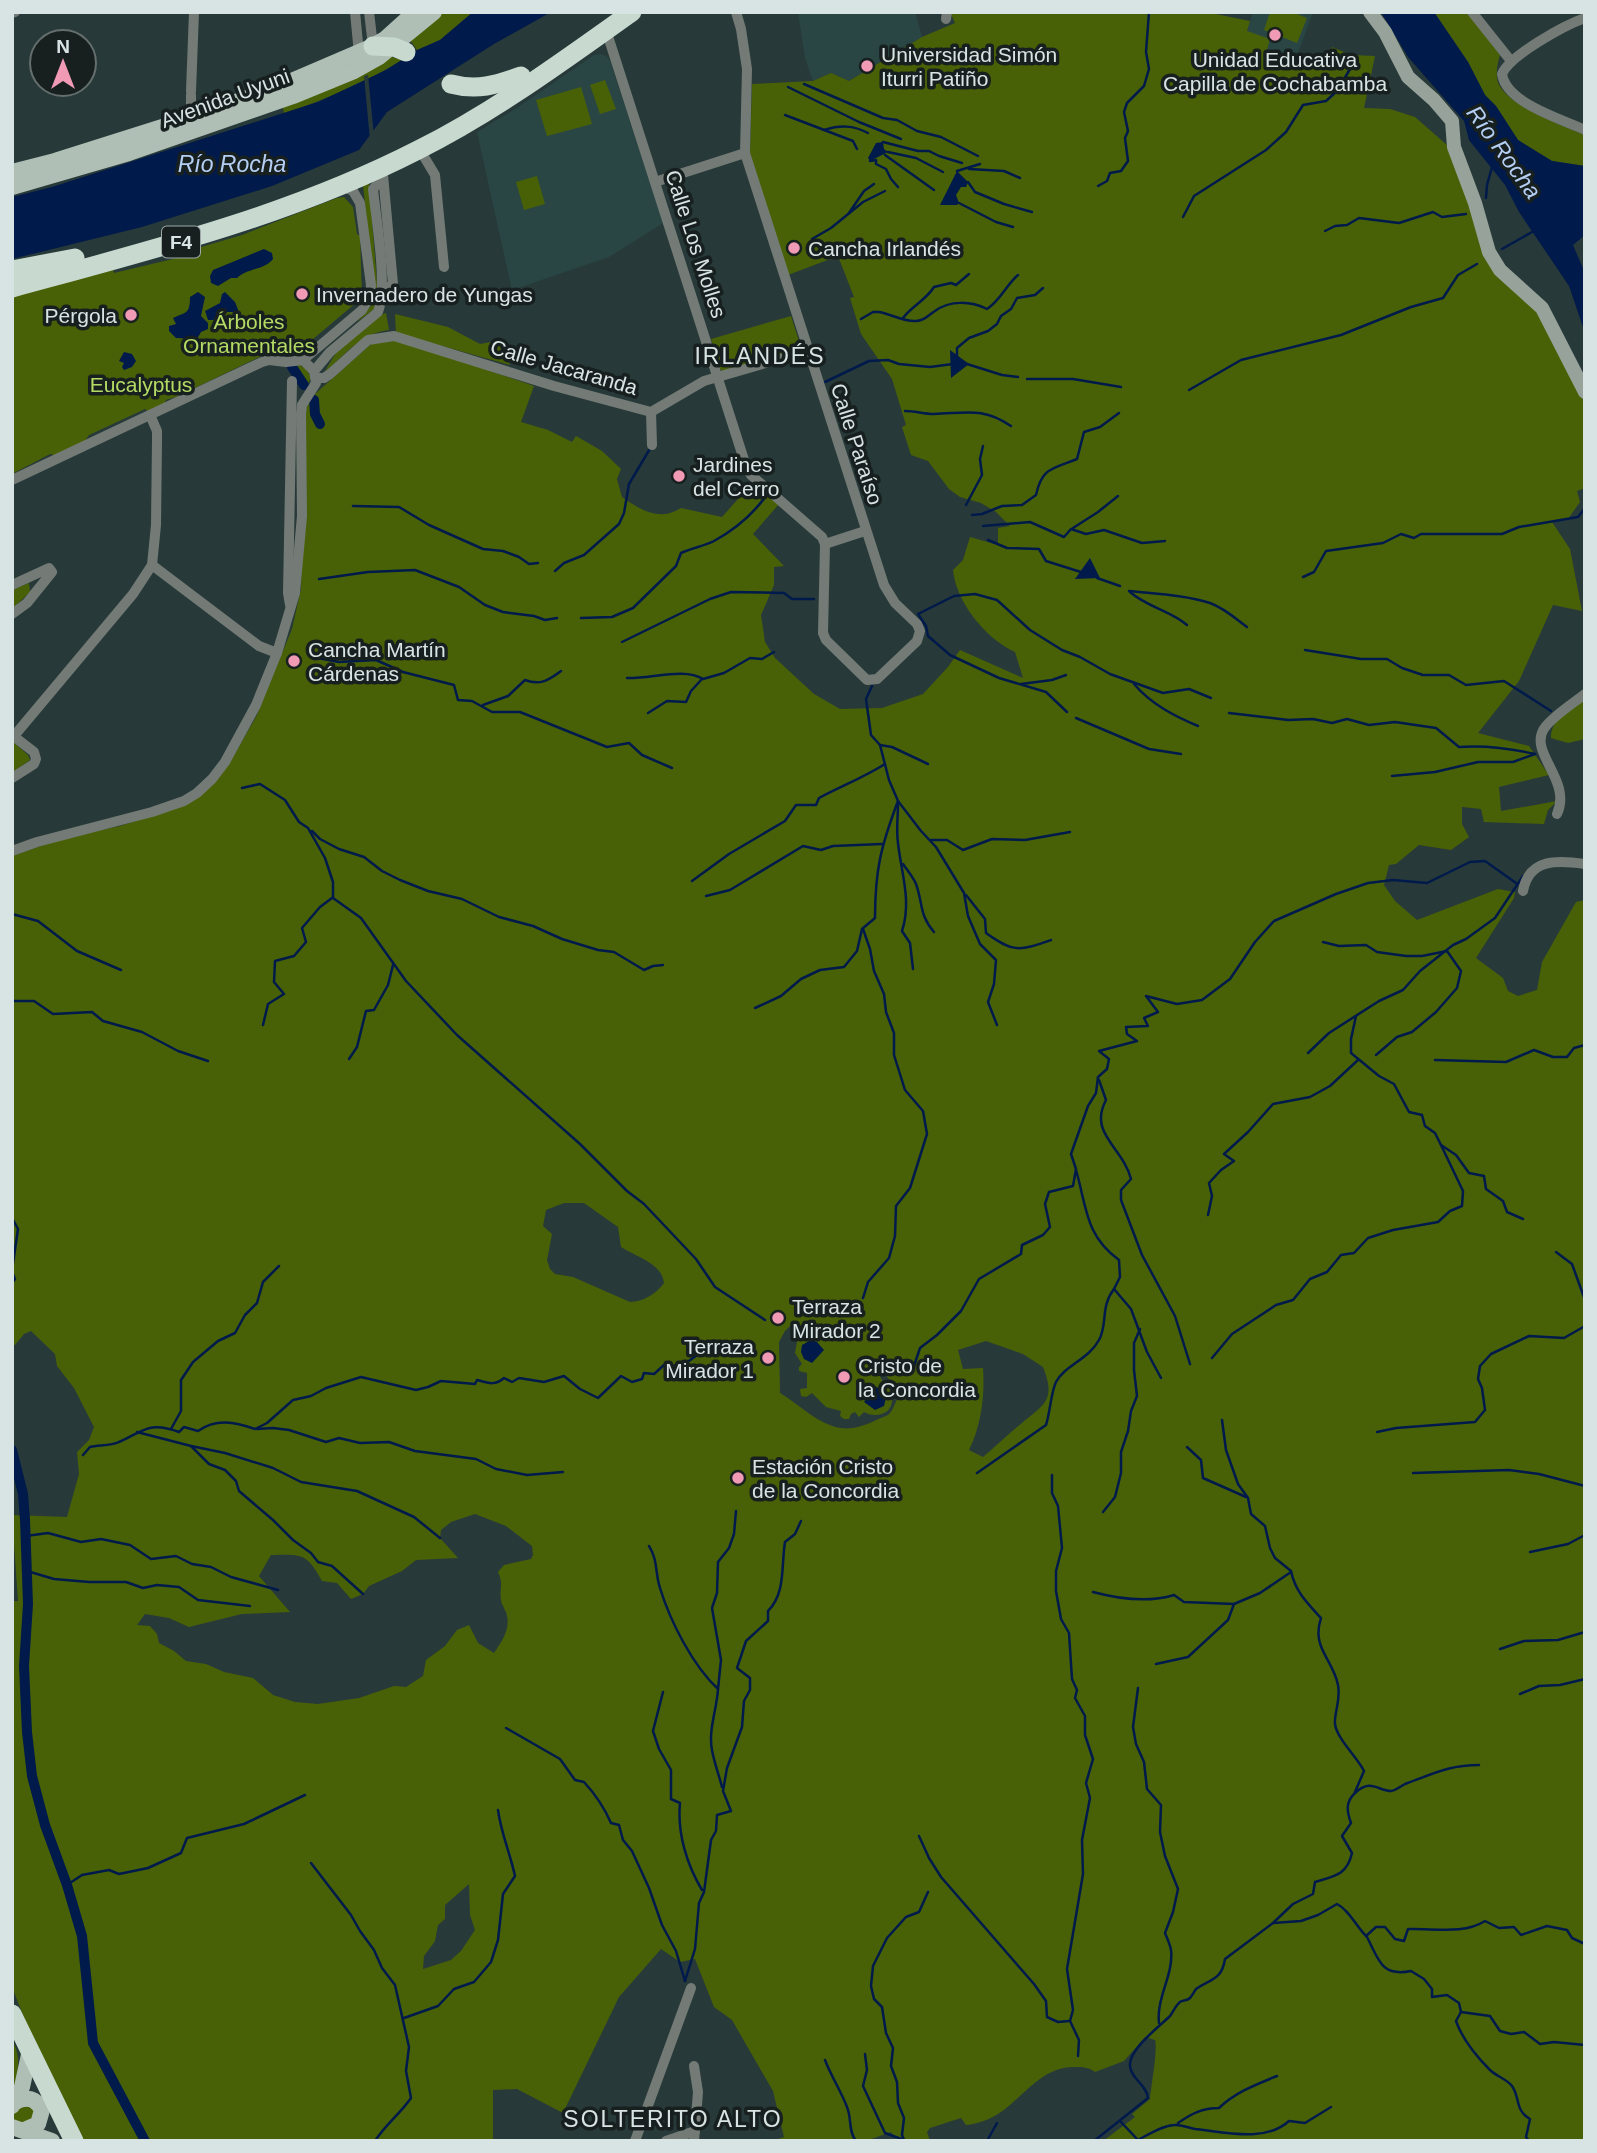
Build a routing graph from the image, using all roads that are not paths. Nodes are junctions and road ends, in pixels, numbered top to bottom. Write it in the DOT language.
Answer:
graph roads {
  1 [pos="194,12"];
  2 [pos="355,12"];
  3 [pos="369,12"];
  4 [pos="415,12"];
  5 [pos="434,12"];
  6 [pos="632,12"];
  7 [pos="736,12"];
  8 [pos="1472,12"];
  9 [pos="1355,13"];
  10 [pos="1370,13"];
  11 [pos="1585,18"];
  12 [pos="609,21"];
  13 [pos="400,49"];
  14 [pos="366,50"];
  15 [pos="1511,61"];
  16 [pos="521,76"];
  17 [pos="451,84"];
  18 [pos="191,118"];
  19 [pos="1585,130"];
  20 [pos="420,150"];
  21 [pos="745,153"];
  22 [pos="12,172"];
  23 [pos="382,173"];
  24 [pos="656,182"];
  25 [pos="342,186"];
  26 [pos="12,187"];
  27 [pos="444,267"];
  28 [pos="13,282"];
  29 [pos="807,351"];
  30 [pos="303,360"];
  31 [pos="286,362"];
  32 [pos="718,378"];
  33 [pos="314,379"];
  34 [pos="292,381"];
  35 [pos="1585,392"];
  36 [pos="651,412"];
  37 [pos="150,415"];
  38 [pos="652,445"];
  39 [pos="12,480"];
  40 [pos="865,531"];
  41 [pos="825,544"];
  42 [pos="152,565"];
  43 [pos="12,585"];
  44 [pos="290,604"];
  45 [pos="12,614"];
  46 [pos="277,653"];
  47 [pos="1585,694"];
  48 [pos="13,736"];
  49 [pos="12,778"];
  50 [pos="1557,814"];
  51 [pos="12,851"];
  52 [pos="1585,864"];
  53 [pos="1523,891"];
  54 [pos="691,1988"];
  55 [pos="12,2014"];
  56 [pos="30,2050"];
  57 [pos="694,2066"];
  58 [pos="46,2084"];
  59 [pos="14,2104"];
  60 [pos="41,2108"];
  61 [pos="63,2121"];
  62 [pos="18,2128"];
  63 [pos="696,2137"];
  64 [pos="52,2141"];
  65 [pos="74,2141"];
  66 [pos="635,2141"];
  67 [pos="666,2141"];
  1 -- 18 [label="street"];
  2 -- 14 [label="street"];
  3 -- 14 [label="street"];
  4 -- 14 [label="main road, Avenida Uyuni"];
  5 -- 13 [label="main road, Avenida Uyuni"];
  6 -- 12 [label="highway, F4"];
  7 -- 21 [label="street, Calle Paraíso"];
  8 -- 15 [label="street"];
  9 -- 10 [label="street"];
  10 -- 35 [label="street"];
  11 -- 15 [label="street"];
  12 -- 16 [label="highway, F4"];
  12 -- 20 [label="highway, F4"];
  12 -- 24 [label="street, Calle Los Molles"];
  13 -- 14 [label="highway"];
  13 -- 26 [label="main road, Avenida Uyuni"];
  14 -- 18 [label="main road, Avenida Uyuni"];
  15 -- 19 [label="street"];
  16 -- 17 [label="highway"];
  16 -- 28 [label="highway, F4"];
  18 -- 22 [label="main road, Avenida Uyuni"];
  20 -- 23 [label="highway, F4"];
  20 -- 27 [label="street"];
  21 -- 24 [label="street"];
  21 -- 29 [label="street, Calle Paraíso"];
  23 -- 25 [label="highway, F4"];
  23 -- 33 [label="street"];
  24 -- 32 [label="street, Calle Los Molles"];
  25 -- 28 [label="highway, F4"];
  25 -- 30 [label="street"];
  29 -- 32 [label="street, Calle Jacaranda"];
  29 -- 40 [label="street, Calle Paraíso"];
  30 -- 31 [label="street"];
  30 -- 33 [label="street"];
  31 -- 34 [label="street"];
  31 -- 37 [label="street"];
  32 -- 36 [label="street, Calle Jacaranda"];
  32 -- 41 [label="street, Calle Los Molles"];
  33 -- 34 [label="street"];
  33 -- 36 [label="street, Calle Jacaranda"];
  33 -- 44 [label="street"];
  34 -- 44 [label="street"];
  36 -- 38 [label="street"];
  37 -- 39 [label="street"];
  37 -- 42 [label="street"];
  40 -- 41 [label="street"];
  40 -- 41 [label="street, Calle Paraíso"];
  42 -- 46 [label="street"];
  42 -- 48 [label="street"];
  43 -- 45 [label="street"];
  44 -- 46 [label="street"];
  46 -- 51 [label="street"];
  47 -- 50 [label="street"];
  48 -- 49 [label="street"];
  52 -- 53 [label="street"];
  54 -- 66 [label="street"];
  55 -- 56 [label="highway"];
  56 -- 58 [label="highway"];
  56 -- 59 [label="main road"];
  57 -- 63 [label="street"];
  58 -- 60 [label="main road"];
  58 -- 61 [label="highway"];
  59 -- 60 [label="main road"];
  60 -- 61 [label="main road"];
  60 -- 62 [label="main road"];
  61 -- 65 [label="highway"];
  62 -- 64 [label="main road"];
  63 -- 67 [label="street"];
}
